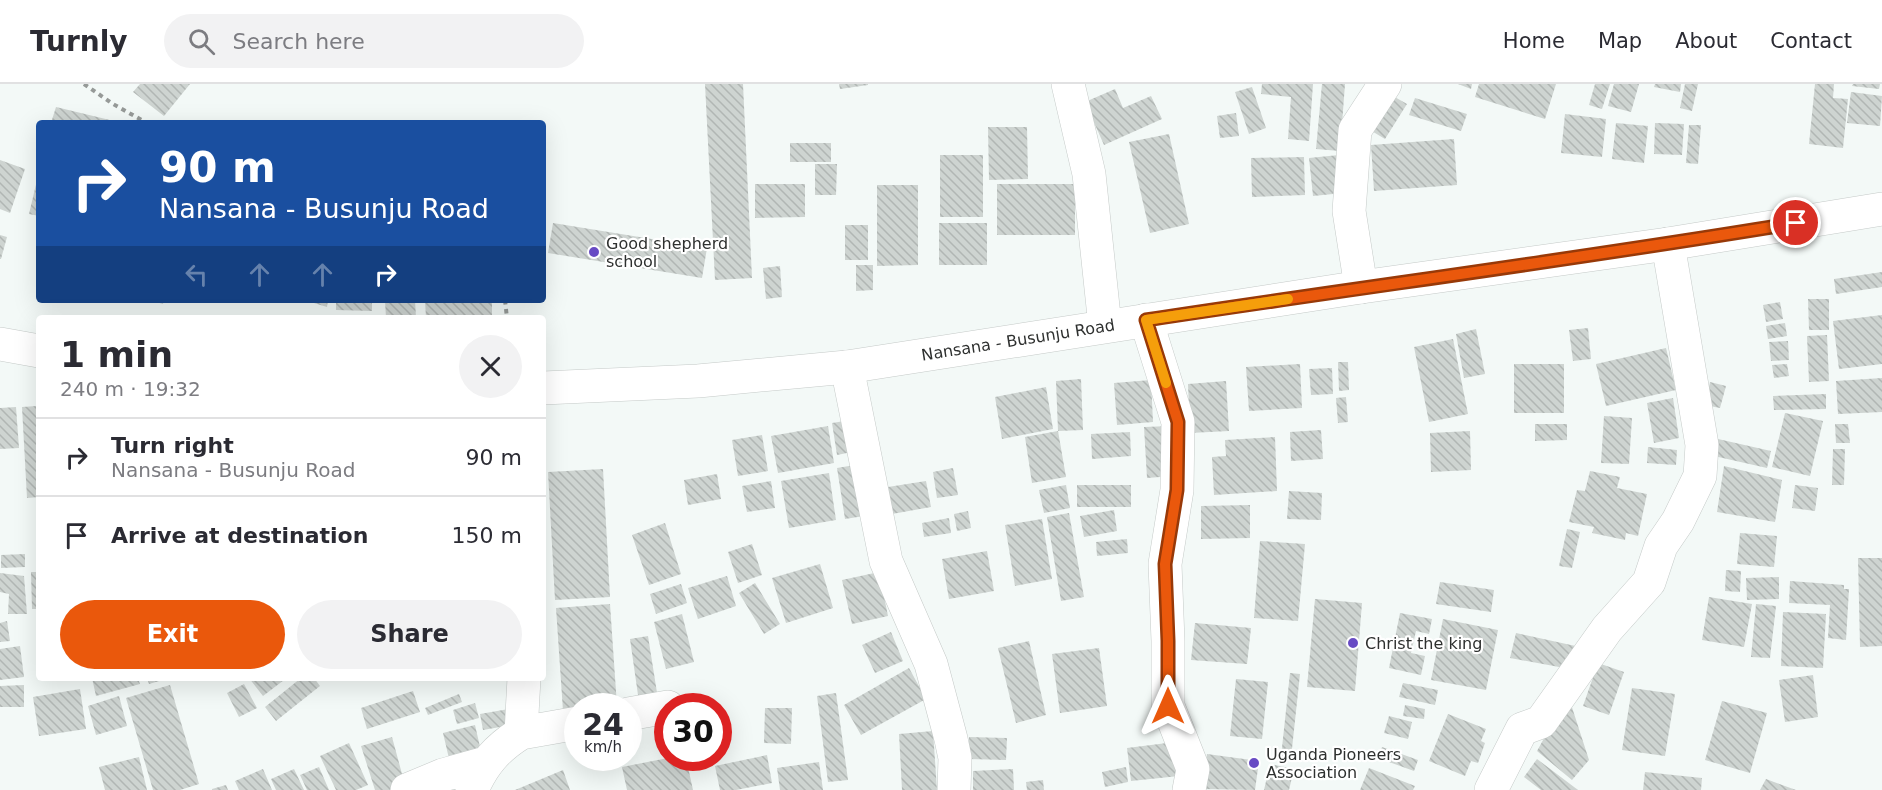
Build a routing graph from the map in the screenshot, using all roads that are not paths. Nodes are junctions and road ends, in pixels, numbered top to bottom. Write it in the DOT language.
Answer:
graph roads {
  1 [pos="1068,84"];
  2 [pos="1385,84"];
  3 [pos="1882,209"];
  4 [pos="1668,244"];
  5 [pos="1361,287"];
  6 [pos="1146,320"];
  7 [pos="1105,326"];
  8 [pos="0,344"];
  9 [pos="36,350"];
  10 [pos="847,367"];
  11 [pos="546,388"];
  12 [pos="524,681"];
  13 [pos="564,725"];
  14 [pos="521,733"];
  15 [pos="479,777"];
  16 [pos="407,790"];
  17 [pos="954,790"];
  18 [pos="1189,790"];
  19 [pos="1491,790"];
  1 -- 7 [label="street"];
  2 -- 5 [label="street"];
  3 -- 4 [label="street, Nansana - Busunju Road"];
  4 -- 5 [label="street, Nansana - Busunju Road"];
  4 -- 19 [label="street"];
  5 -- 6 [label="street, Nansana - Busunju Road"];
  6 -- 7 [label="street, Nansana - Busunju Road"];
  6 -- 18 [label="street"];
  7 -- 10 [label="street, Nansana - Busunju Road"];
  8 -- 9 [label="street"];
  10 -- 11 [label="street, Nansana - Busunju Road"];
  10 -- 17 [label="street"];
  12 -- 14 [label="street"];
  13 -- 14 [label="street"];
  14 -- 15 [label="street"];
  15 -- 16 [label="street"];
}
